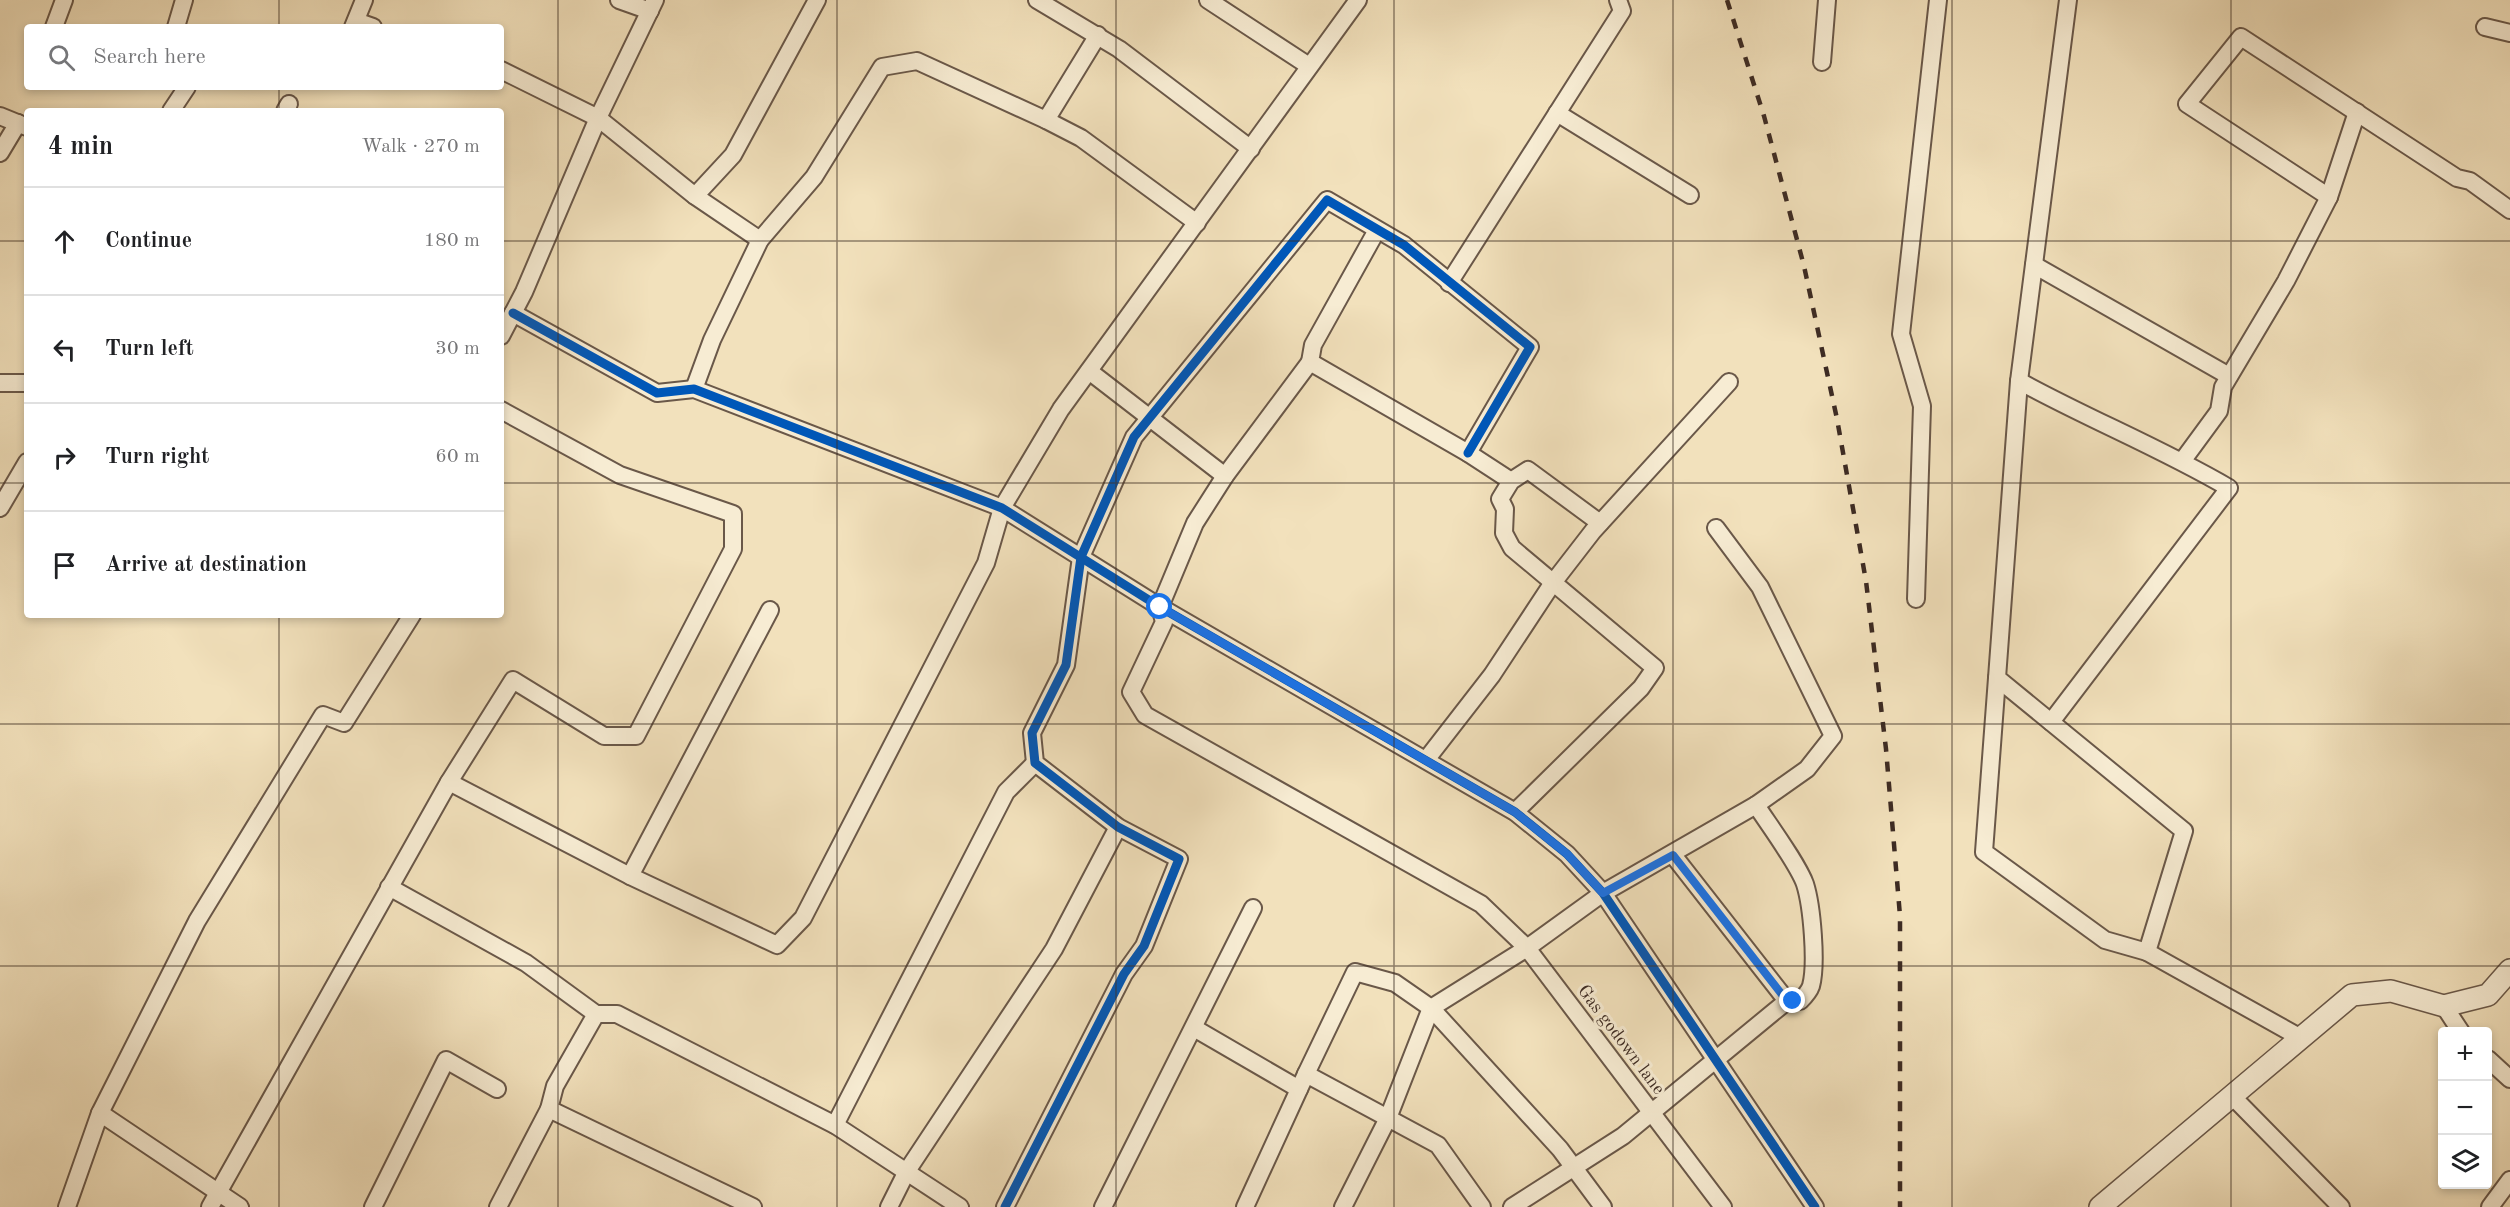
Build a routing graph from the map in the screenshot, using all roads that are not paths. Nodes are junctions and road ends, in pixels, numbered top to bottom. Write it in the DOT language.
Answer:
graph roads {
  1 [pos="64,0"];
  2 [pos="184,0"];
  3 [pos="364,0"];
  4 [pos="619,0"];
  5 [pos="817,0"];
  6 [pos="1037,0"];
  7 [pos="1208,0"];
  8 [pos="1358,0"];
  9 [pos="1618,0"];
  10 [pos="1827,0"];
  11 [pos="1938,0"];
  12 [pos="2068,0"];
  13 [pos="652,6"];
  14 [pos="55,24"];
  15 [pos="177,24"];
  16 [pos="354,24"];
  17 [pos="2484,27"];
  18 [pos="2510,33"];
  19 [pos="1098,35"];
  20 [pos="1822,62"];
  21 [pos="1309,66"];
  22 [pos="504,71"];
  23 [pos="184,90"];
  24 [pos="173,108"];
  25 [pos="2357,112"];
  26 [pos="1557,114"];
  27 [pos="0,116"];
  28 [pos="598,118"];
  29 [pos="1046,120"];
  30 [pos="22,125"];
  31 [pos="1251,149"];
  32 [pos="0,153"];
  33 [pos="1690,195"];
  34 [pos="695,196"];
  35 [pos="2329,197"];
  36 [pos="2510,210"];
  37 [pos="1197,223"];
  38 [pos="1377,230"];
  39 [pos="760,240"];
  40 [pos="2034,265"];
  41 [pos="1449,283"];
  42 [pos="513,313"];
  43 [pos="504,330"];
  44 [pos="1310,362"];
  45 [pos="1089,371"];
  46 [pos="2229,376"];
  47 [pos="2019,381"];
  48 [pos="1728,382"];
  49 [pos="0,383"];
  50 [pos="24,383"];
  51 [pos="694,389"];
  52 [pos="504,412"];
  53 [pos="1151,417"];
  54 [pos="1468,453"];
  55 [pos="2183,460"];
  56 [pos="24,467"];
  57 [pos="1225,476"];
  58 [pos="1511,481"];
  59 [pos="0,508"];
  60 [pos="1002,508"];
  61 [pos="1600,523"];
  62 [pos="1716,528"];
  63 [pos="1081,557"];
  64 [pos="1552,584"];
  65 [pos="1916,599"];
  66 [pos="1160,607"];
  67 [pos="770,610"];
  68 [pos="409,618"];
  69 [pos="1997,678"];
  70 [pos="2051,723"];
  71 [pos="1426,760"];
  72 [pos="1035,763"];
  73 [pos="449,782"];
  74 [pos="1756,805"];
  75 [pos="1515,812"];
  76 [pos="1118,827"];
  77 [pos="1673,855"];
  78 [pos="630,876"];
  79 [pos="389,887"];
  80 [pos="1603,893"];
  81 [pos="1253,908"];
  82 [pos="1527,948"];
  83 [pos="2147,952"];
  84 [pos="2510,970"];
  85 [pos="1787,1001"];
  86 [pos="2444,1005"];
  87 [pos="1431,1008"];
  88 [pos="596,1014"];
  89 [pos="2458,1027"];
  90 [pos="1194,1028"];
  91 [pos="2301,1038"];
  92 [pos="1717,1060"];
  93 [pos="2492,1063"];
  94 [pos="1306,1074"];
  95 [pos="2510,1079"];
  96 [pos="497,1089"];
  97 [pos="1299,1089"];
  98 [pos="2232,1096"];
  99 [pos="549,1109"];
  100 [pos="100,1113"];
  101 [pos="1652,1113"];
  102 [pos="1388,1118"];
  103 [pos="835,1125"];
  104 [pos="1574,1168"];
  105 [pos="908,1171"];
  106 [pos="2510,1180"];
  107 [pos="214,1200"];
  108 [pos="750,1206"];
  109 [pos="67,1207"];
  110 [pos="240,1207"];
  111 [pos="373,1207"];
  112 [pos="498,1207"];
  113 [pos="889,1207"];
  114 [pos="960,1207"];
  115 [pos="1005,1207"];
  116 [pos="1103,1207"];
  117 [pos="1245,1207"];
  118 [pos="1343,1207"];
  119 [pos="1482,1207"];
  120 [pos="1512,1207"];
  121 [pos="1603,1207"];
  122 [pos="1723,1207"];
  123 [pos="1815,1207"];
  124 [pos="2100,1207"];
  125 [pos="2341,1207"];
  126 [pos="2490,1207"];
  1 -- 14 [label="street"];
  2 -- 15 [label="street"];
  3 -- 16 [label="street"];
  4 -- 13 [label="street"];
  5 -- 34 [label="street"];
  6 -- 19 [label="street"];
  7 -- 21 [label="street"];
  8 -- 21 [label="street"];
  9 -- 26 [label="street"];
  10 -- 20 [label="street"];
  11 -- 65 [label="street"];
  12 -- 40 [label="street"];
  13 -- 28 [label="street"];
  17 -- 18 [label="street"];
  19 -- 29 [label="street"];
  19 -- 31 [label="street"];
  21 -- 31 [label="street"];
  22 -- 28 [label="street"];
  23 -- 24 [label="street"];
  25 -- 35 [label="street"];
  25 -- 35 [label="street"];
  25 -- 36 [label="street"];
  26 -- 33 [label="street"];
  26 -- 41 [label="street"];
  27 -- 30 [label="street"];
  28 -- 34 [label="street"];
  28 -- 42 [label="street"];
  29 -- 37 [label="street"];
  29 -- 39 [label="street"];
  30 -- 32 [label="street"];
  31 -- 37 [label="street"];
  34 -- 39 [label="street"];
  35 -- 46 [label="street"];
  37 -- 45 [label="street"];
  38 -- 41 [label="street"];
  38 -- 44 [label="street"];
  38 -- 53 [label="street"];
  39 -- 51 [label="street"];
  40 -- 46 [label="street"];
  40 -- 47 [label="street"];
  41 -- 54 [label="street"];
  42 -- 43 [label="street"];
  42 -- 51 [label="street"];
  44 -- 54 [label="street"];
  44 -- 57 [label="street"];
  45 -- 53 [label="street"];
  45 -- 60 [label="street"];
  46 -- 55 [label="street"];
  47 -- 55 [label="street"];
  47 -- 69 [label="street"];
  48 -- 61 [label="street"];
  49 -- 50 [label="street"];
  51 -- 60 [label="street"];
  52 -- 73 [label="street"];
  53 -- 57 [label="street"];
  53 -- 63 [label="street"];
  54 -- 58 [label="street"];
  55 -- 70 [label="street"];
  56 -- 59 [label="street"];
  57 -- 66 [label="street"];
  58 -- 61 [label="street"];
  58 -- 64 [label="street"];
  60 -- 63 [label="street"];
  60 -- 78 [label="street"];
  61 -- 64 [label="street"];
  62 -- 74 [label="street"];
  63 -- 66 [label="street"];
  63 -- 72 [label="street"];
  64 -- 71 [label="street"];
  64 -- 75 [label="street"];
  66 -- 71 [label="street"];
  66 -- 82 [label="street, Gas godown lane"];
  67 -- 78 [label="street"];
  68 -- 100 [label="street"];
  69 -- 70 [label="street"];
  69 -- 83 [label="street"];
  70 -- 83 [label="street"];
  71 -- 75 [label="street"];
  72 -- 76 [label="street"];
  72 -- 103 [label="street"];
  73 -- 78 [label="street"];
  73 -- 79 [label="street"];
  74 -- 77 [label="street"];
  74 -- 85 [label="street"];
  75 -- 80 [label="street"];
  76 -- 105 [label="street"];
  76 -- 115 [label="street"];
  77 -- 80 [label="street"];
  77 -- 85 [label="street"];
  79 -- 88 [label="street"];
  79 -- 107 [label="street"];
  80 -- 82 [label="street"];
  80 -- 92 [label="street"];
  81 -- 90 [label="street"];
  82 -- 87 [label="street"];
  82 -- 101 [label="street, Gas godown lane"];
  83 -- 91 [label="street"];
  84 -- 86 [label="street"];
  85 -- 92 [label="street"];
  86 -- 89 [label="street"];
  86 -- 91 [label="street"];
  87 -- 94 [label="street"];
  87 -- 102 [label="street"];
  87 -- 104 [label="street"];
  88 -- 99 [label="street"];
  88 -- 103 [label="street"];
  90 -- 97 [label="street"];
  90 -- 116 [label="street"];
  91 -- 98 [label="street"];
  92 -- 101 [label="street"];
  92 -- 123 [label="street"];
  93 -- 95 [label="street"];
  94 -- 97 [label="street"];
  94 -- 102 [label="street"];
  96 -- 111 [label="street"];
  97 -- 117 [label="street"];
  98 -- 124 [label="street"];
  98 -- 125 [label="street"];
  99 -- 108 [label="street"];
  99 -- 112 [label="street"];
  100 -- 107 [label="street"];
  100 -- 109 [label="street"];
  101 -- 104 [label="street"];
  101 -- 122 [label="street, Gas godown lane"];
  102 -- 118 [label="street"];
  102 -- 119 [label="street"];
  103 -- 105 [label="street"];
  104 -- 120 [label="street"];
  104 -- 121 [label="street"];
  105 -- 113 [label="street"];
  105 -- 114 [label="street"];
  106 -- 126 [label="street"];
  107 -- 110 [label="street"];
}
